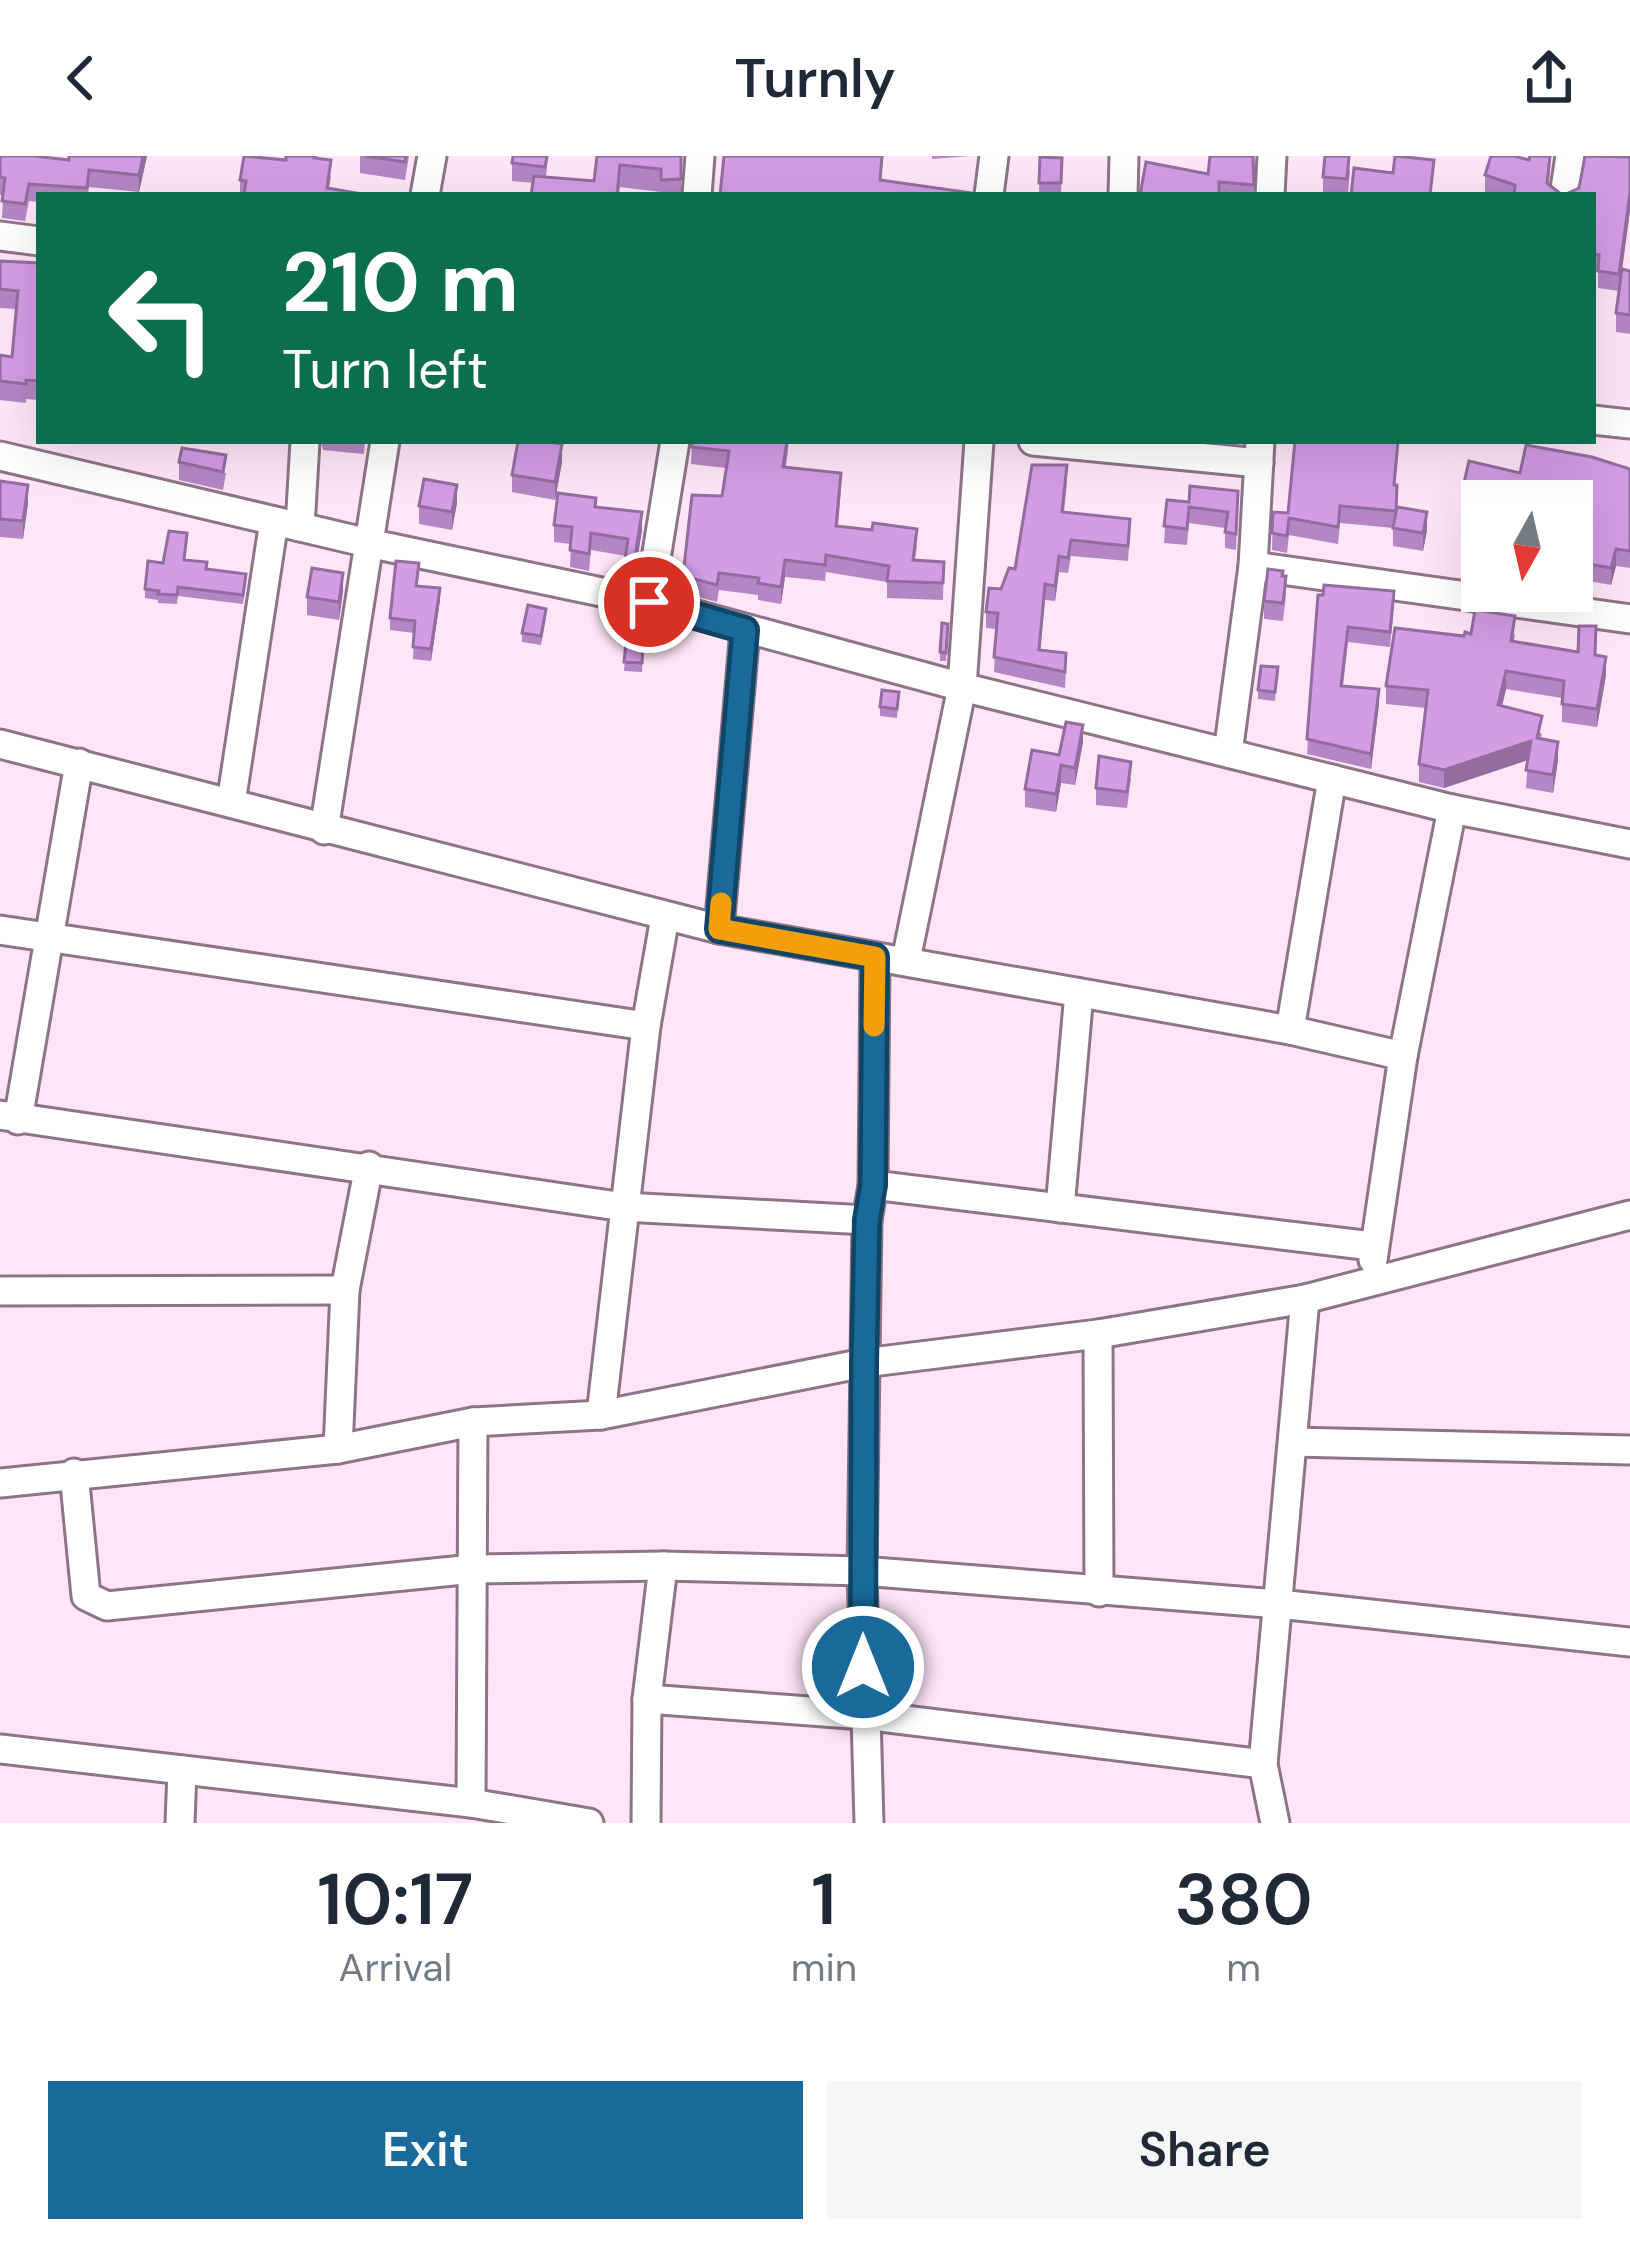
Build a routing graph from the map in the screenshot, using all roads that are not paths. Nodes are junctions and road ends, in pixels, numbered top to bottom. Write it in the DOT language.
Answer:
graph roads {
  1 [pos="432,156"];
  2 [pos="700,156"];
  3 [pos="994,156"];
  4 [pos="1124,156"];
  5 [pos="1272,156"];
  6 [pos="1570,156"];
  7 [pos="426,192"];
  8 [pos="698,192"];
  9 [pos="989,192"];
  10 [pos="1123,192"];
  11 [pos="1270,192"];
  12 [pos="1564,192"];
  13 [pos="0,236"];
  14 [pos="36,241"];
  15 [pos="1596,420"];
  16 [pos="1630,424"];
  17 [pos="304,444"];
  18 [pos="384,444"];
  19 [pos="675,444"];
  20 [pos="979,444"];
  21 [pos="1119,445"];
  22 [pos="1259,452"];
  23 [pos="0,456"];
  24 [pos="287,524"];
  25 [pos="368,543"];
  26 [pos="1253,566"];
  27 [pos="649,602"];
  28 [pos="1630,620"];
  29 [pos="745,630"];
  30 [pos="962,687"];
  31 [pos="0,744"];
  32 [pos="1228,753"];
  33 [pos="79,764"];
  34 [pos="1333,779"];
  35 [pos="231,803"];
  36 [pos="1452,809"];
  37 [pos="324,830"];
  38 [pos="1630,844"];
  39 [pos="665,917"];
  40 [pos="719,929"];
  41 [pos="0,930"];
  42 [pos="51,937"];
  43 [pos="875,957"];
  44 [pos="906,960"];
  45 [pos="1079,993"];
  46 [pos="646,1026"];
  47 [pos="1290,1030"];
  48 [pos="1403,1056"];
  49 [pos="9,1118"];
  50 [pos="369,1166"];
  51 [pos="873,1185"];
  52 [pos="624,1207"];
  53 [pos="1060,1208"];
  54 [pos="1630,1215"];
  55 [pos="867,1220"];
  56 [pos="1372,1246"];
  57 [pos="1373,1279"];
  58 [pos="345,1290"];
  59 [pos="0,1291"];
  60 [pos="1305,1299"];
  61 [pos="1098,1334"];
  62 [pos="864,1363"];
  63 [pos="601,1415"];
  64 [pos="473,1422"];
  65 [pos="1293,1442"];
  66 [pos="338,1449"];
  67 [pos="1630,1450"];
  68 [pos="74,1473"];
  69 [pos="0,1483"];
  70 [pos="663,1566"];
  71 [pos="473,1569"];
  72 [pos="862,1571"];
  73 [pos="1099,1592"];
  74 [pos="1279,1604"];
  75 [pos="1630,1642"];
  76 [pos="647,1699"];
  77 [pos="864,1715"];
  78 [pos="0,1749"];
  79 [pos="1263,1764"];
  80 [pos="182,1770"];
  81 [pos="471,1803"];
  82 [pos="180,1823"];
  83 [pos="589,1823"];
  84 [pos="646,1823"];
  85 [pos="869,1823"];
  86 [pos="1275,1823"];
  1 -- 7 [label="street"];
  2 -- 8 [label="street"];
  3 -- 9 [label="street"];
  4 -- 10 [label="street"];
  5 -- 11 [label="street"];
  6 -- 12 [label="street"];
  13 -- 14 [label="street"];
  15 -- 16 [label="street"];
  17 -- 24 [label="street"];
  18 -- 25 [label="street"];
  19 -- 27 [label="street"];
  20 -- 30 [label="street"];
  21 -- 22 [label="street"];
  22 -- 26 [label="street"];
  23 -- 24 [label="street"];
  24 -- 25 [label="street"];
  24 -- 35 [label="street"];
  25 -- 27 [label="street"];
  25 -- 37 [label="street"];
  26 -- 28 [label="street"];
  26 -- 32 [label="street"];
  27 -- 29 [label="street"];
  29 -- 30 [label="street"];
  29 -- 40 [label="street"];
  30 -- 32 [label="street"];
  30 -- 44 [label="street"];
  31 -- 33 [label="street"];
  32 -- 34 [label="street"];
  33 -- 35 [label="street"];
  33 -- 42 [label="street"];
  34 -- 36 [label="street"];
  34 -- 47 [label="street"];
  35 -- 37 [label="street"];
  36 -- 38 [label="street"];
  36 -- 48 [label="street"];
  37 -- 39 [label="street"];
  39 -- 40 [label="street"];
  39 -- 46 [label="street"];
  40 -- 43 [label="street"];
  41 -- 42 [label="street"];
  42 -- 46 [label="street"];
  42 -- 49 [label="street"];
  43 -- 44 [label="street"];
  43 -- 51 [label="street"];
  44 -- 45 [label="street"];
  45 -- 47 [label="street"];
  45 -- 53 [label="street"];
  46 -- 52 [label="street"];
  47 -- 48 [label="street"];
  48 -- 56 [label="street"];
  49 -- 50 [label="street"];
  50 -- 52 [label="street"];
  50 -- 58 [label="street"];
  51 -- 53 [label="street"];
  51 -- 55 [label="street"];
  52 -- 55 [label="street"];
  52 -- 63 [label="street"];
  53 -- 56 [label="street"];
  54 -- 57 [label="street"];
  55 -- 62 [label="street"];
  56 -- 57 [label="street"];
  57 -- 60 [label="street"];
  58 -- 59 [label="street"];
  58 -- 66 [label="street"];
  60 -- 61 [label="street"];
  60 -- 65 [label="street"];
  61 -- 62 [label="street"];
  61 -- 73 [label="street"];
  62 -- 63 [label="street"];
  62 -- 72 [label="street"];
  63 -- 64 [label="street"];
  64 -- 66 [label="street"];
  64 -- 71 [label="street"];
  65 -- 67 [label="street"];
  65 -- 74 [label="street"];
  66 -- 68 [label="street"];
  68 -- 69 [label="street"];
  68 -- 71 [label="street"];
  70 -- 71 [label="street"];
  70 -- 72 [label="street"];
  70 -- 76 [label="street"];
  71 -- 81 [label="street"];
  72 -- 73 [label="street"];
  72 -- 77 [label="street"];
  73 -- 74 [label="street"];
  74 -- 75 [label="street"];
  74 -- 79 [label="street"];
  76 -- 77 [label="street"];
  76 -- 84 [label="street"];
  77 -- 79 [label="street"];
  77 -- 85 [label="street"];
  78 -- 80 [label="street"];
  79 -- 86 [label="street"];
  80 -- 81 [label="street"];
  80 -- 82 [label="street"];
  81 -- 83 [label="street"];
}
